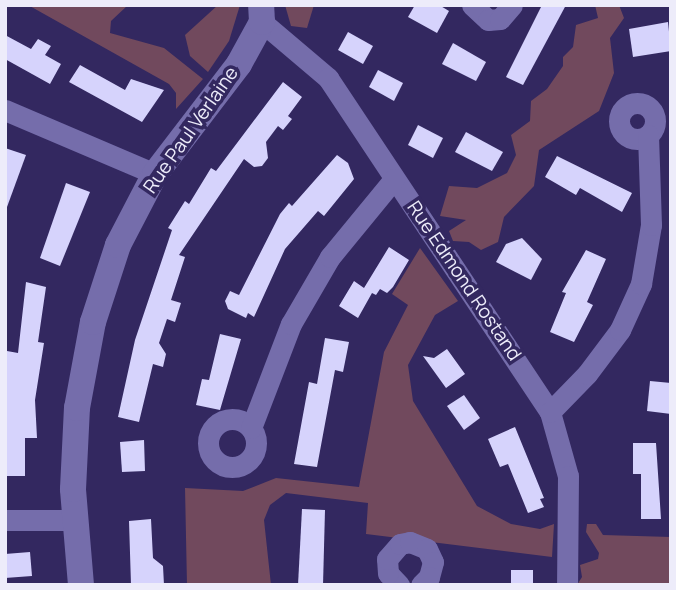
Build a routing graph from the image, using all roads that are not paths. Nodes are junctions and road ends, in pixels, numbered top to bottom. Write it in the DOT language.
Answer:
graph roads {
  1 [pos="472,5"];
  2 [pos="512,5"];
  3 [pos="261,14"];
  4 [pos="5,110"];
  5 [pos="648,135"];
  6 [pos="155,174"];
  7 [pos="394,179"];
  8 [pos="550,412"];
  9 [pos="251,428"];
  10 [pos="5,520"];
  11 [pos="75,520"];
  12 [pos="81,585"];
  13 [pos="399,585"];
  14 [pos="421,585"];
  15 [pos="567,585"];
  1 -- 2 [label="street"];
  3 -- 6 [label="street, Rue Paul Verlaine"];
  3 -- 7 [label="street, Rue Edmond Rostand"];
  4 -- 6 [label="street"];
  5 -- 8 [label="street"];
  6 -- 11 [label="street, Rue Paul Verlaine"];
  7 -- 8 [label="street, Rue Edmond Rostand"];
  7 -- 9 [label="street"];
  8 -- 15 [label="street, Rue Edmond Rostand"];
  10 -- 11 [label="street"];
  11 -- 12 [label="street, Rue Paul Verlaine"];
  13 -- 14 [label="street"];
}
